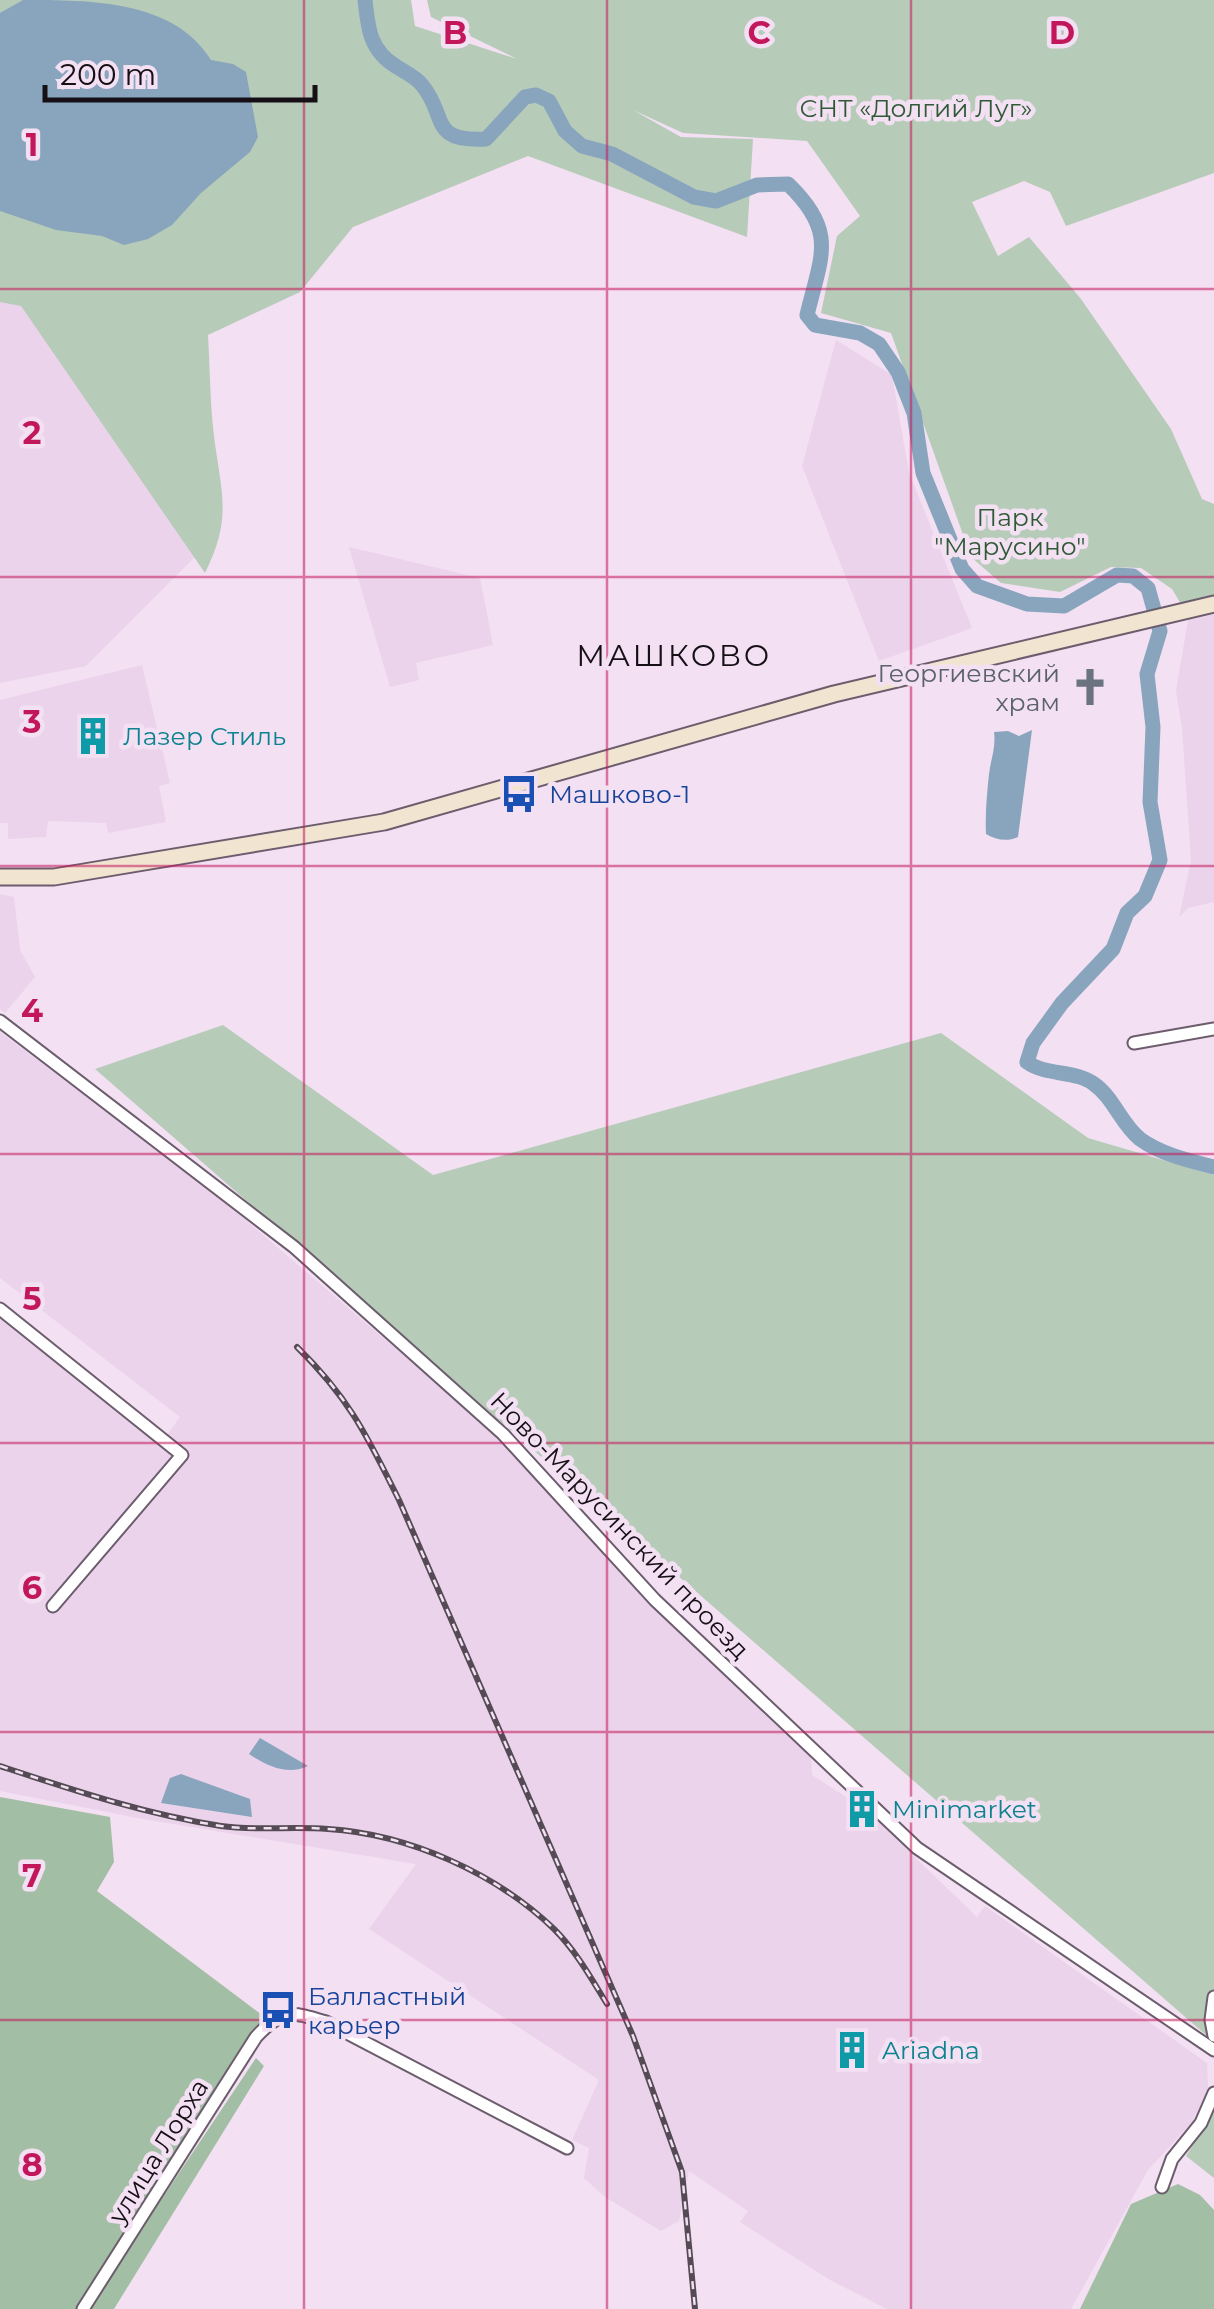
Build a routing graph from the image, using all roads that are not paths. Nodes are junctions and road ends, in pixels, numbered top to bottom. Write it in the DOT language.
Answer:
graph roads {
  1 [pos="1214,604"];
  2 [pos="0,878"];
  3 [pos="0,1021"];
  4 [pos="1214,1030"];
  5 [pos="1134,1043"];
  6 [pos="0,1309"];
  7 [pos="53,1606"];
  8 [pos="1214,1997"];
  9 [pos="1214,2036"];
  10 [pos="1214,2050"];
  11 [pos="1214,2092"];
  12 [pos="566,2148"];
  13 [pos="1162,2187"];
  14 [pos="83,2309"];
  1 -- 2 [label="street"];
  3 -- 10 [label="street, Ново-Марусинский проезд"];
  4 -- 5 [label="street"];
  6 -- 7 [label="street"];
  8 -- 9 [label="street"];
  11 -- 13 [label="street"];
  12 -- 14 [label="street, улица Лорха"];
}
